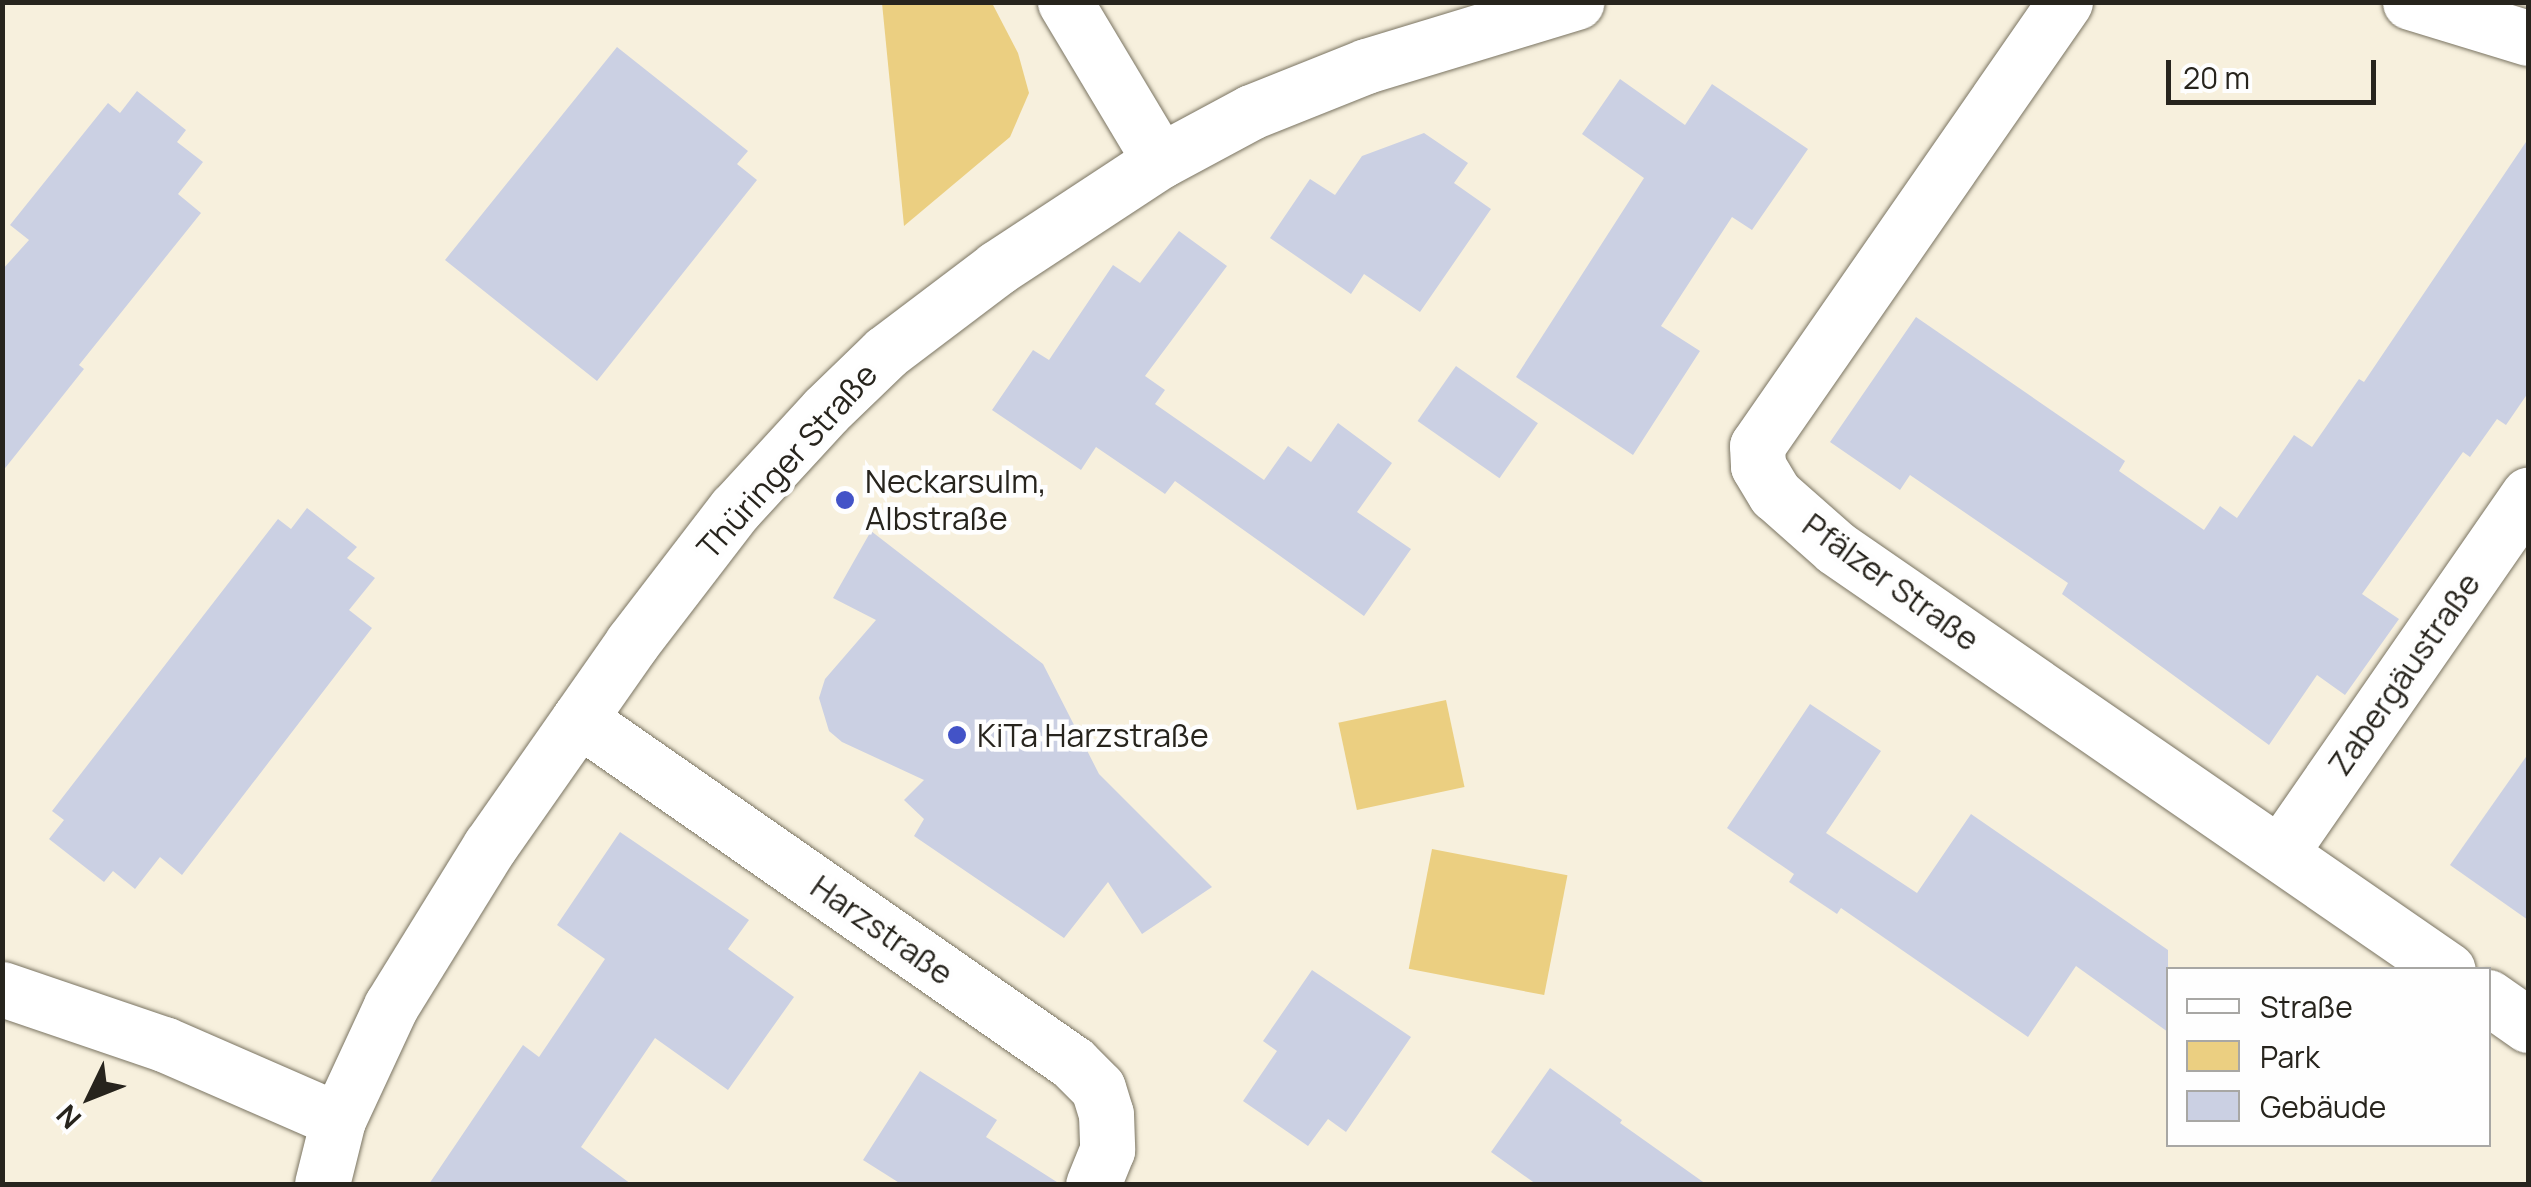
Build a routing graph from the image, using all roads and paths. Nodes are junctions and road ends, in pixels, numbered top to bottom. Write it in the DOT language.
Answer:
graph roads {
  1 [pos="1066,2"];
  2 [pos="1576,2"];
  3 [pos="2065,2"];
  4 [pos="2410,2"];
  5 [pos="2528,38"];
  6 [pos="1160,161"];
  7 [pos="2528,494"];
  8 [pos="579,719"];
  9 [pos="2280,854"];
  10 [pos="2444,967"];
  11 [pos="2,988"];
  12 [pos="2491,1000"];
  13 [pos="2528,1025"];
  14 [pos="338,1120"];
  15 [pos="322,1184"];
  16 [pos="1093,1184"];
  1 -- 6 [label="street"];
  2 -- 6 [label="street, Thüringer Straße"];
  3 -- 9 [label="street, Pfälzer Straße"];
  4 -- 5 [label="street"];
  6 -- 8 [label="street, Thüringer Straße"];
  7 -- 9 [label="street, Zabergäustraße"];
  8 -- 14 [label="street, Thüringer Straße"];
  8 -- 16 [label="street, Harzstraße"];
  9 -- 10 [label="street, Pfälzer Straße"];
  11 -- 14 [label="street"];
  12 -- 13 [label="street"];
  14 -- 15 [label="street, Thüringer Straße"];
}
